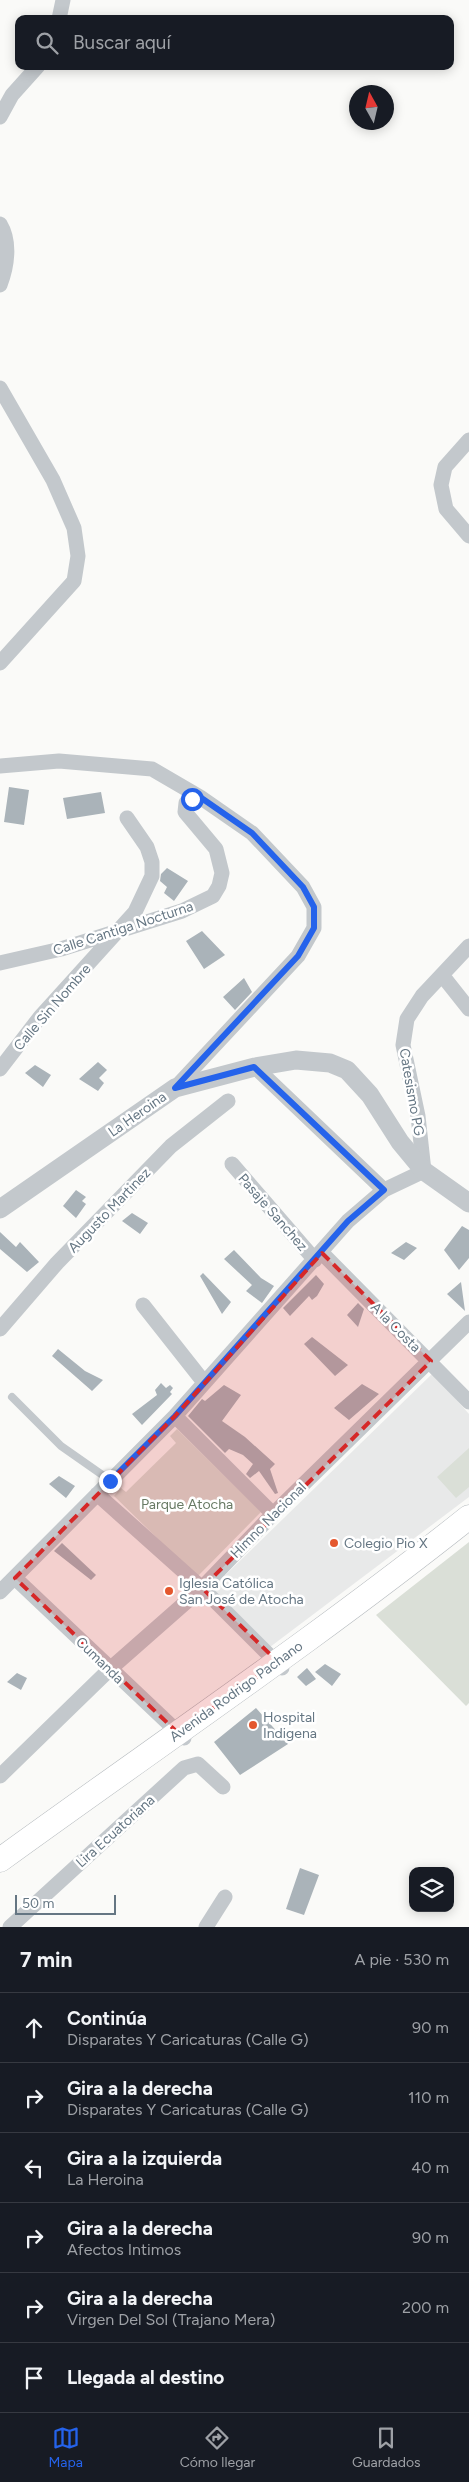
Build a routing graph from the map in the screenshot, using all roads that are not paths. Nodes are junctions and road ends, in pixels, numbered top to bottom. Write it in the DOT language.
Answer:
graph roads {
  1 [pos="63,0"];
  2 [pos="60,15"];
  3 [pos="34,70"];
  4 [pos="0,117"];
  5 [pos="0,224"];
  6 [pos="0,285"];
  7 [pos="0,388"];
  8 [pos="469,440"];
  9 [pos="469,536"];
  10 [pos="23,637"];
  11 [pos="0,648"];
  12 [pos="0,663"];
  13 [pos="0,766"];
  14 [pos="200,797"];
  15 [pos="127,818"];
  16 [pos="121,929"];
  17 [pos="469,946"];
  18 [pos="0,963"];
  19 [pos="442,975"];
  20 [pos="469,1009"];
  21 [pos="254,1067"];
  22 [pos="0,1069"];
  23 [pos="175,1088"];
  24 [pos="228,1101"];
  25 [pos="232,1164"];
  26 [pos="424,1171"];
  27 [pos="384,1190"];
  28 [pos="469,1203"];
  29 [pos="0,1209"];
  30 [pos="319,1256"];
  31 [pos="143,1305"];
  32 [pos="469,1322"];
  33 [pos="0,1329"];
  34 [pos="431,1361"];
  35 [pos="203,1381"];
  36 [pos="12,1398"];
  37 [pos="469,1402"];
  38 [pos="175,1416"];
  39 [pos="110,1481"];
  40 [pos="97,1494"];
  41 [pos="273,1514"];
  42 [pos="469,1517"];
  43 [pos="469,1534"];
  44 [pos="14,1578"];
  45 [pos="202,1588"];
  46 [pos="0,1592"];
  47 [pos="281,1667"];
  48 [pos="110,1669"];
  49 [pos="182,1737"];
  50 [pos="0,1776"];
  51 [pos="223,1787"];
  52 [pos="0,1860"];
  53 [pos="0,1875"];
  54 [pos="225,1897"];
  55 [pos="10,1927"];
  56 [pos="206,1927"];
  1 -- 2 [label="street"];
  3 -- 4 [label="street"];
  5 -- 6 [label="street"];
  7 -- 10 [label="street"];
  8 -- 9 [label="street"];
  10 -- 11 [label="street"];
  10 -- 12 [label="street"];
  13 -- 14 [label="street"];
  14 -- 16 [label="street, Calle Cantiga Nocturna"];
  14 -- 23 [label="street"];
  15 -- 16 [label="street, Calle Sin Nombre"];
  16 -- 18 [label="street, Calle Cantiga Nocturna"];
  16 -- 22 [label="street, Calle Sin Nombre"];
  17 -- 19 [label="street, Catesismo PG"];
  19 -- 20 [label="street"];
  19 -- 26 [label="street, Catesismo PG"];
  21 -- 23 [label="street, La Heroina"];
  21 -- 26 [label="street, La Heroina"];
  21 -- 27 [label="street"];
  23 -- 29 [label="street, La Heroina"];
  24 -- 33 [label="street, Augusto Martinez"];
  25 -- 30 [label="street, Pasaje Sanchez"];
  26 -- 27 [label="street"];
  26 -- 28 [label="street, La Heroina"];
  27 -- 30 [label="street"];
  30 -- 34 [label="street, A la Costa"];
  30 -- 35 [label="street"];
  31 -- 35 [label="street"];
  32 -- 34 [label="street, Himno Nacional"];
  34 -- 37 [label="street, A la Costa"];
  34 -- 41 [label="street, Himno Nacional"];
  35 -- 38 [label="street"];
  36 -- 39 [label="lane"];
  38 -- 39 [label="street"];
  38 -- 41 [label="street"];
  39 -- 40 [label="street"];
  40 -- 44 [label="street"];
  40 -- 45 [label="street"];
  41 -- 45 [label="street, Himno Nacional"];
  42 -- 47 [label="main road, Avenida Rodrigo Pachano"];
  43 -- 47 [label="main road, Avenida Rodrigo Pachano"];
  44 -- 46 [label="street"];
  44 -- 48 [label="street, Cumanda"];
  45 -- 47 [label="street"];
  45 -- 48 [label="street, Himno Nacional"];
  47 -- 49 [label="main road, Avenida Rodrigo Pachano"];
  48 -- 49 [label="street, Cumanda"];
  48 -- 50 [label="street, Himno Nacional"];
  49 -- 52 [label="main road, Avenida Rodrigo Pachano"];
  49 -- 53 [label="main road, Avenida Rodrigo Pachano"];
  51 -- 55 [label="street, Lira Ecuatoriana"];
  54 -- 56 [label="street"];
}
